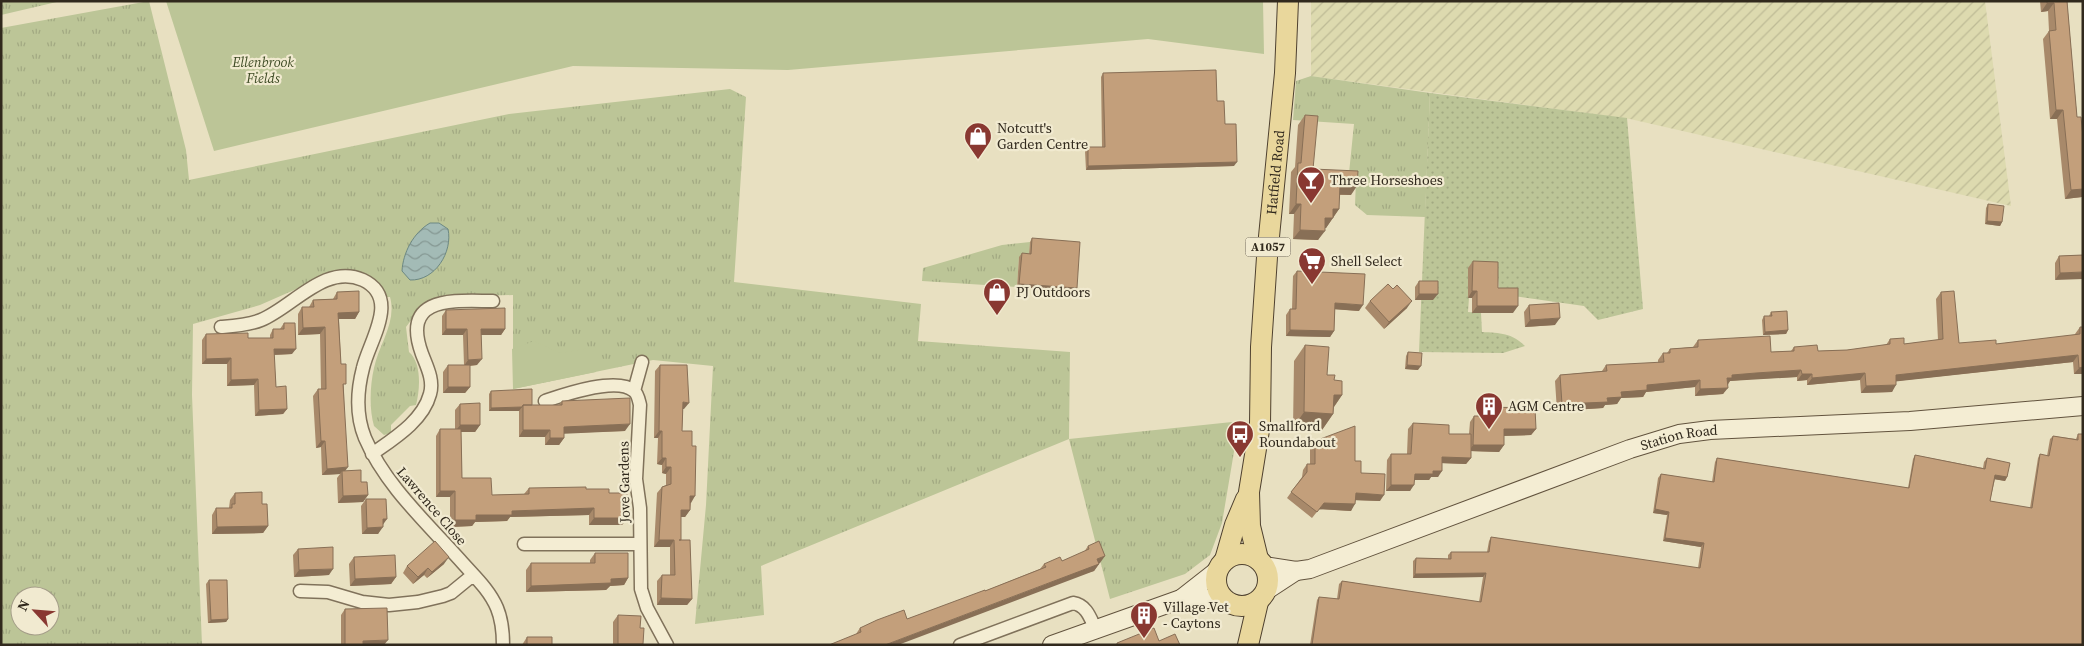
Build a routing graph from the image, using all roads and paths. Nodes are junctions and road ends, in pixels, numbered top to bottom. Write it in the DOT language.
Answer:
graph roads {
  1 [pos="1288,1"];
  2 [pos="493,301"];
  3 [pos="221,327"];
  4 [pos="642,362"];
  5 [pos="634,391"];
  6 [pos="545,401"];
  7 [pos="2083,406"];
  8 [pos="372,454"];
  9 [pos="1249,492"];
  10 [pos="524,544"];
  11 [pos="640,544"];
  12 [pos="1261,562"];
  13 [pos="1222,565"];
  14 [pos="1296,571"];
  15 [pos="473,575"];
  16 [pos="300,592"];
  17 [pos="1263,596"];
  18 [pos="1181,599"];
  19 [pos="1225,601"];
  20 [pos="1095,628"];
  21 [pos="1248,642"];
  22 [pos="503,645"];
  23 [pos="667,645"];
  24 [pos="960,645"];
  25 [pos="1052,645"];
  1 -- 9 [label="main road, Hatfield Road / A1057"];
  2 -- 8 [label="street"];
  3 -- 8 [label="street, Lawrence Close"];
  4 -- 5 [label="street, Jove Gardens"];
  5 -- 6 [label="street"];
  5 -- 11 [label="street, Jove Gardens"];
  7 -- 14 [label="street, Station Road"];
  8 -- 15 [label="street, Lawrence Close"];
  9 -- 12 [label="main road, Hatfield Road / A1057"];
  9 -- 13 [label="main road, Hatfield Road / A1057"];
  10 -- 11 [label="street"];
  11 -- 23 [label="street, Jove Gardens"];
  12 -- 13 [label="main road"];
  12 -- 14 [label="street, Station Road"];
  12 -- 17 [label="main road"];
  13 -- 18 [label="street"];
  13 -- 19 [label="main road"];
  14 -- 17 [label="street, Station Road"];
  15 -- 16 [label="street"];
  15 -- 22 [label="street, Lawrence Close"];
  17 -- 19 [label="main road"];
  17 -- 21 [label="main road"];
  18 -- 19 [label="street"];
  18 -- 20 [label="street"];
  19 -- 21 [label="main road"];
  20 -- 24 [label="street"];
  20 -- 25 [label="street"];
}
